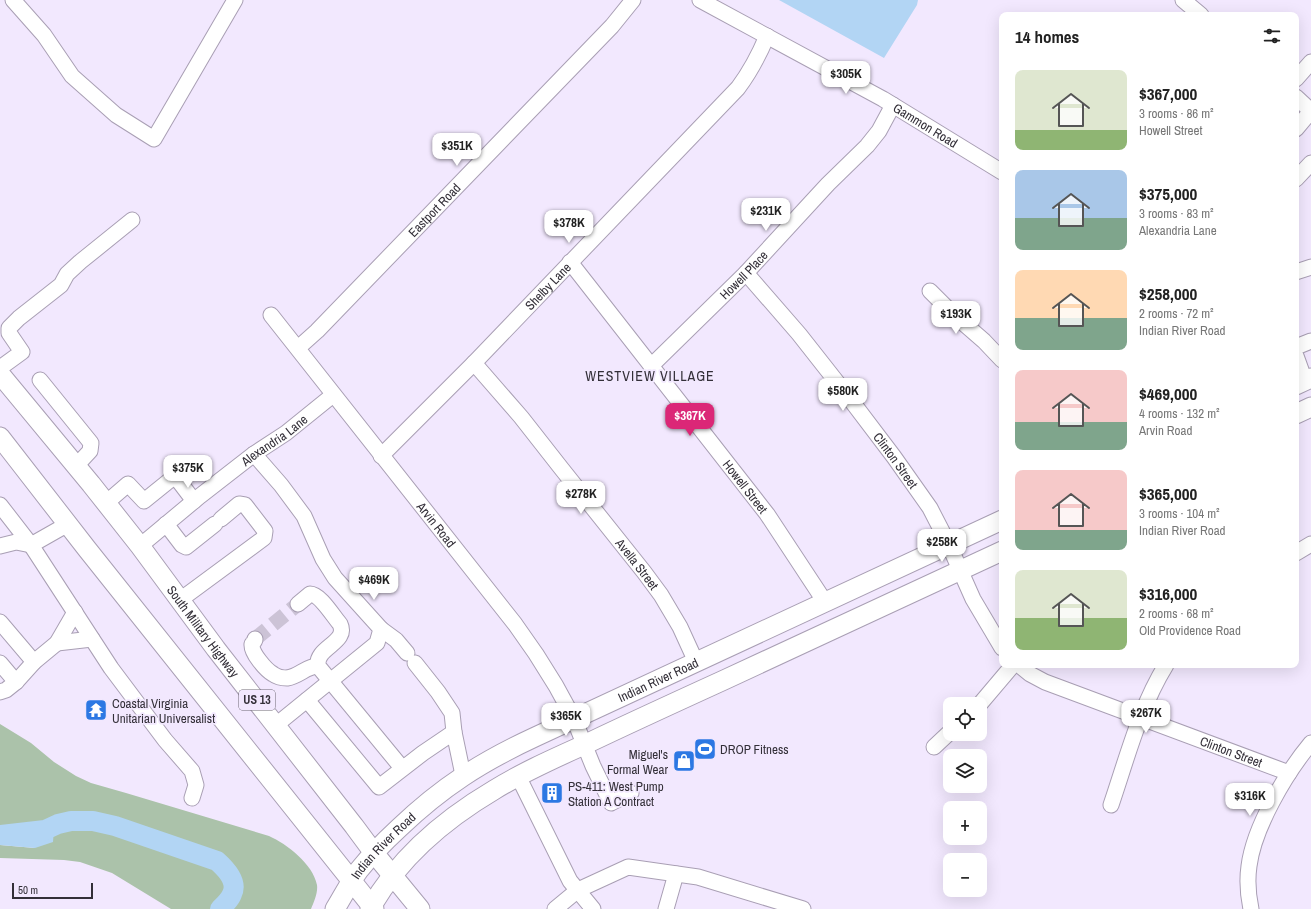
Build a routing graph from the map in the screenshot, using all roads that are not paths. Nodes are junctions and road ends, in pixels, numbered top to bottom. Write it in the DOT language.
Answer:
graph roads {
  1 [pos="13,0"];
  2 [pos="235,0"];
  3 [pos="633,0"];
  4 [pos="700,0"];
  5 [pos="1183,0"];
  6 [pos="1197,12"];
  7 [pos="767,36"];
  8 [pos="1311,62"];
  9 [pos="1299,76"];
  10 [pos="1299,100"];
  11 [pos="893,105"];
  12 [pos="1311,111"];
  13 [pos="1299,125"];
  14 [pos="1311,163"];
  15 [pos="999,170"];
  16 [pos="1299,176"];
  17 [pos="132,220"];
  18 [pos="570,262"];
  19 [pos="1311,267"];
  20 [pos="1299,271"];
  21 [pos="746,273"];
  22 [pos="930,291"];
  23 [pos="271,315"];
  24 [pos="1311,341"];
  25 [pos="1299,346"];
  26 [pos="298,348"];
  27 [pos="999,357"];
  28 [pos="474,363"];
  29 [pos="1299,365"];
  30 [pos="652,366"];
  31 [pos="0,368"];
  32 [pos="0,374"];
  33 [pos="40,380"];
  34 [pos="1304,381"];
  35 [pos="333,395"];
  36 [pos="1311,407"];
  37 [pos="1299,413"];
  38 [pos="0,437"];
  39 [pos="254,454"];
  40 [pos="381,456"];
  41 [pos="76,466"];
  42 [pos="194,501"];
  43 [pos="106,503"];
  44 [pos="0,505"];
  45 [pos="999,521"];
  46 [pos="68,524"];
  47 [pos="166,524"];
  48 [pos="1311,544"];
  49 [pos="31,545"];
  50 [pos="0,546"];
  51 [pos="140,546"];
  52 [pos="949,546"];
  53 [pos="999,551"];
  54 [pos="1299,551"];
  55 [pos="959,571"];
  56 [pos="180,600"];
  57 [pos="825,602"];
  58 [pos="298,604"];
  59 [pos="75,612"];
  60 [pos="0,622"];
  61 [pos="381,629"];
  62 [pos="255,639"];
  63 [pos="92,640"];
  64 [pos="57,643"];
  65 [pos="999,643"];
  66 [pos="34,662"];
  67 [pos="696,662"];
  68 [pos="0,663"];
  69 [pos="318,666"];
  70 [pos="1010,668"];
  71 [pos="1023,668"];
  72 [pos="1164,668"];
  73 [pos="331,680"];
  74 [pos="16,682"];
  75 [pos="0,692"];
  76 [pos="986,697"];
  77 [pos="307,700"];
  78 [pos="1141,718"];
  79 [pos="574,719"];
  80 [pos="276,725"];
  81 [pos="454,732"];
  82 [pos="943,739"];
  83 [pos="1311,743"];
  84 [pos="584,745"];
  85 [pos="934,747"];
  86 [pos="402,768"];
  87 [pos="1289,773"];
  88 [pos="464,775"];
  89 [pos="518,776"];
  90 [pos="631,793"];
  91 [pos="192,798"];
  92 [pos="1111,805"];
  93 [pos="374,853"];
  94 [pos="676,874"];
  95 [pos="393,876"];
  96 [pos="351,882"];
  97 [pos="578,890"];
  98 [pos="372,908"];
  99 [pos="335,909"];
  100 [pos="420,909"];
  101 [pos="555,909"];
  102 [pos="593,909"];
  103 [pos="666,909"];
  104 [pos="803,909"];
  105 [pos="1251,909"];
  1 -- 2 [label="street"];
  3 -- 26 [label="street, Eastport Road"];
  4 -- 7 [label="street, Gammon Road"];
  5 -- 6 [label="street"];
  7 -- 11 [label="street, Gammon Road"];
  7 -- 18 [label="street, Shelby Lane"];
  8 -- 9 [label="street"];
  10 -- 12 [label="street"];
  11 -- 15 [label="street, Gammon Road"];
  11 -- 21 [label="street, Howell Place"];
  12 -- 13 [label="street"];
  14 -- 16 [label="street"];
  17 -- 31 [label="street"];
  18 -- 28 [label="street, Shelby Lane"];
  18 -- 30 [label="street, Howell Street"];
  19 -- 20 [label="street"];
  21 -- 30 [label="street, Howell Place"];
  21 -- 52 [label="street, Clinton Street"];
  22 -- 27 [label="street"];
  23 -- 26 [label="street, Arvin Road"];
  24 -- 25 [label="street"];
  26 -- 35 [label="street, Arvin Road"];
  28 -- 40 [label="street, Shelby Lane"];
  28 -- 67 [label="street, Avella Street"];
  29 -- 34 [label="street"];
  30 -- 57 [label="street, Howell Street"];
  32 -- 41 [label="main road, South Military Highway / US 13"];
  33 -- 41 [label="street"];
  35 -- 39 [label="street, Alexandria Lane"];
  35 -- 40 [label="street, Arvin Road"];
  36 -- 37 [label="main road"];
  38 -- 46 [label="main road, US 13"];
  39 -- 42 [label="street, Alexandria Lane"];
  39 -- 61 [label="street"];
  40 -- 79 [label="street, Arvin Road"];
  41 -- 43 [label="main road, South Military Highway / US 13"];
  42 -- 43 [label="street"];
  42 -- 47 [label="street, Alexandria Lane"];
  43 -- 51 [label="main road, South Military Highway / US 13"];
  44 -- 49 [label="street"];
  45 -- 52 [label="main road, Indian River Road"];
  46 -- 49 [label="street"];
  46 -- 96 [label="main road, US 13"];
  47 -- 51 [label="street, Alexandria Lane"];
  47 -- 56 [label="street"];
  48 -- 54 [label="street"];
  49 -- 50 [label="street"];
  49 -- 59 [label="street"];
  51 -- 56 [label="main road, South Military Highway / US 13"];
  52 -- 55 [label="street, Clinton Street"];
  52 -- 57 [label="main road, Indian River Road"];
  53 -- 55 [label="main road, Indian River Road"];
  55 -- 65 [label="street, Clinton Street"];
  55 -- 84 [label="main road, Indian River Road"];
  56 -- 80 [label="main road, South Military Highway / US 13"];
  57 -- 67 [label="main road, Indian River Road"];
  58 -- 69 [label="street"];
  59 -- 63 [label="street"];
  59 -- 64 [label="street"];
  60 -- 66 [label="street"];
  61 -- 73 [label="street"];
  61 -- 81 [label="street"];
  62 -- 69 [label="street"];
  63 -- 64 [label="street"];
  63 -- 91 [label="street"];
  64 -- 66 [label="street"];
  66 -- 74 [label="street"];
  67 -- 79 [label="main road, Indian River Road"];
  68 -- 74 [label="street"];
  69 -- 73 [label="street"];
  70 -- 76 [label="street"];
  71 -- 78 [label="street, Clinton Street"];
  72 -- 78 [label="street"];
  73 -- 77 [label="street"];
  73 -- 86 [label="street"];
  74 -- 75 [label="street"];
  77 -- 80 [label="street"];
  77 -- 86 [label="street"];
  78 -- 87 [label="street, Clinton Street"];
  78 -- 92 [label="street"];
  79 -- 84 [label="street, Arvin Road"];
  79 -- 88 [label="main road, Indian River Road"];
  80 -- 93 [label="main road, South Military Highway / US 13"];
  81 -- 86 [label="street"];
  81 -- 88 [label="street"];
  82 -- 85 [label="street"];
  83 -- 87 [label="street"];
  84 -- 89 [label="main road, Indian River Road"];
  84 -- 90 [label="street, Arvin Road"];
  87 -- 105 [label="street"];
  88 -- 93 [label="main road, Indian River Road"];
  89 -- 95 [label="main road, Indian River Road"];
  89 -- 97 [label="street"];
  93 -- 95 [label="main road, South Military Highway / US 13"];
  93 -- 96 [label="main road, Indian River Road"];
  94 -- 97 [label="street"];
  94 -- 103 [label="street"];
  94 -- 104 [label="street"];
  95 -- 98 [label="main road, Indian River Road"];
  95 -- 100 [label="main road, South Military Highway / US 13"];
  96 -- 98 [label="main road, US 13"];
  96 -- 99 [label="main road, Indian River Road"];
  97 -- 101 [label="street"];
  97 -- 102 [label="street"];
}
